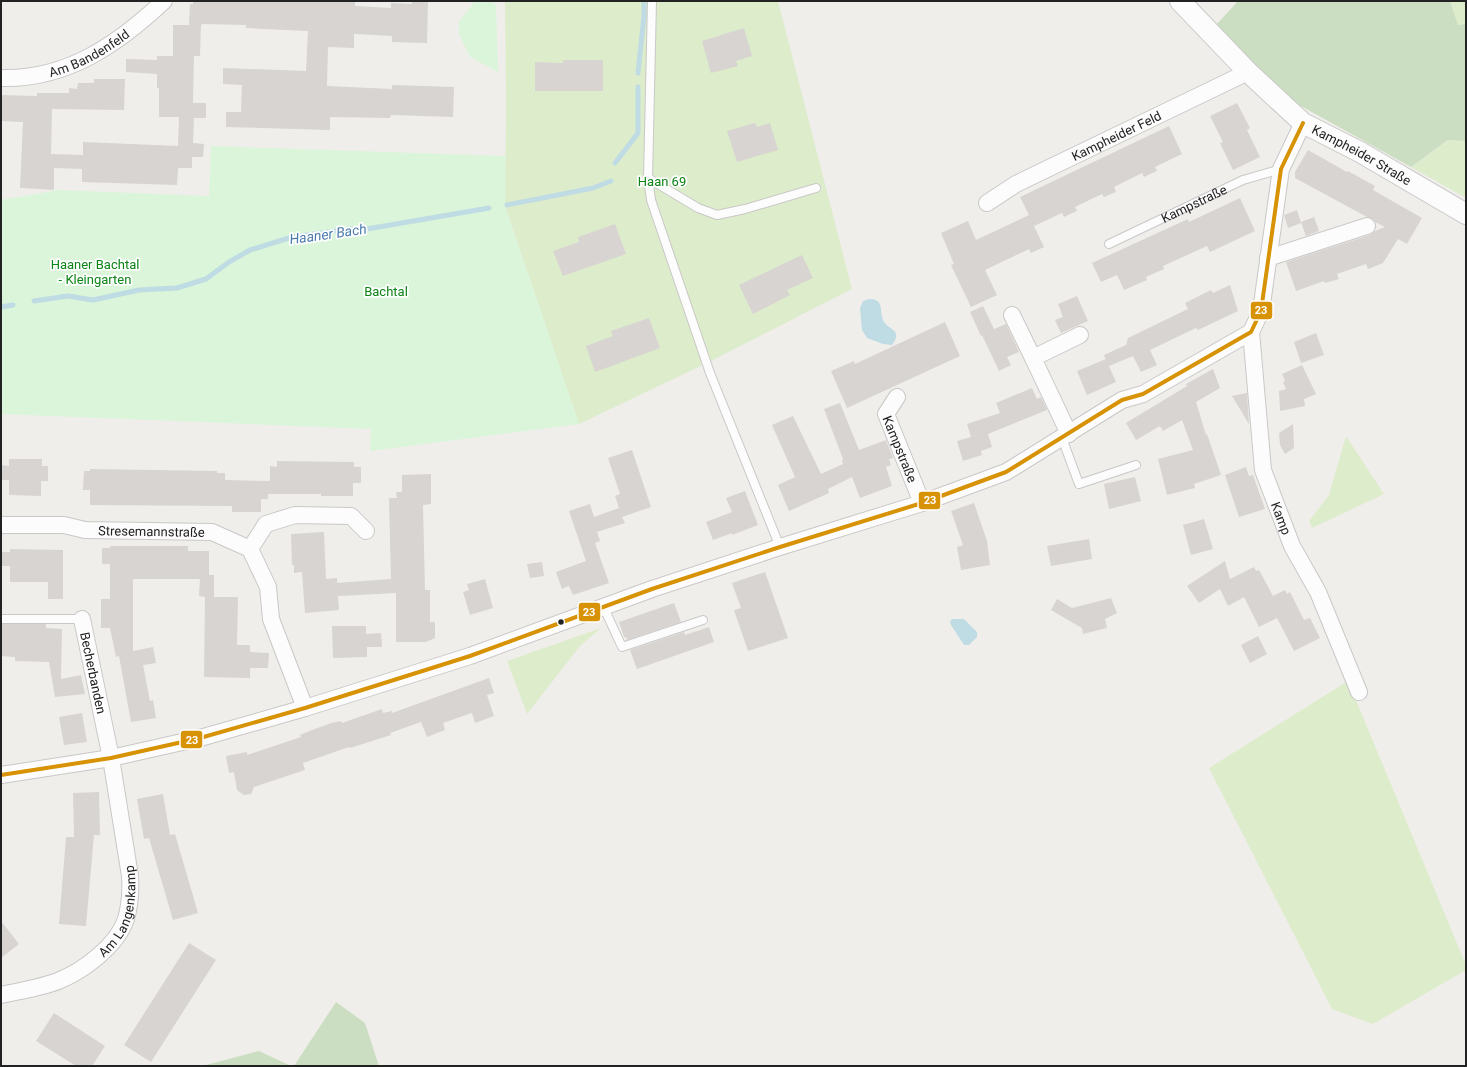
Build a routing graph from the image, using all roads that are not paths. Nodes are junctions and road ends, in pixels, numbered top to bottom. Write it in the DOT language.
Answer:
graph roads {
  1 [pos="164,1"];
  2 [pos="652,1"];
  3 [pos="1180,1"];
  4 [pos="1248,72"];
  5 [pos="1,78"];
  6 [pos="1304,123"];
  7 [pos="1282,170"];
  8 [pos="648,178"];
  9 [pos="816,188"];
  10 [pos="987,203"];
  11 [pos="1466,214"];
  12 [pos="1367,226"];
  13 [pos="1109,244"];
  14 [pos="1268,258"];
  15 [pos="1012,315"];
  16 [pos="1251,332"];
  17 [pos="1080,334"];
  18 [pos="1033,358"];
  19 [pos="897,396"];
  20 [pos="1066,436"];
  21 [pos="1136,465"];
  22 [pos="922,503"];
  23 [pos="1,525"];
  24 [pos="366,531"];
  25 [pos="780,547"];
  26 [pos="250,549"];
  27 [pos="604,608"];
  28 [pos="1,619"];
  29 [pos="82,619"];
  30 [pos="703,620"];
  31 [pos="1358,692"];
  32 [pos="305,708"];
  33 [pos="111,758"];
  34 [pos="1,775"];
  35 [pos="1,995"];
  1 -- 5 [label="street, Am Bandenfeld"];
  2 -- 8 [label="lane"];
  3 -- 4 [label="street, Kampheider Straße"];
  4 -- 6 [label="street, Kampheider Straße"];
  4 -- 10 [label="street, Kampheider Feld"];
  6 -- 7 [label="street"];
  6 -- 11 [label="street, Kampheider Straße"];
  7 -- 13 [label="lane, Kampstraße"];
  7 -- 14 [label="street"];
  8 -- 9 [label="lane"];
  8 -- 25 [label="lane"];
  12 -- 14 [label="street"];
  14 -- 16 [label="street"];
  15 -- 18 [label="street"];
  16 -- 20 [label="street"];
  16 -- 31 [label="street, Kamp"];
  17 -- 18 [label="street"];
  18 -- 20 [label="street"];
  19 -- 22 [label="street, Kampstraße"];
  20 -- 21 [label="lane"];
  20 -- 22 [label="street"];
  22 -- 25 [label="street"];
  23 -- 26 [label="street, Stresemannstraße"];
  24 -- 26 [label="street"];
  25 -- 27 [label="street"];
  26 -- 32 [label="street"];
  27 -- 30 [label="lane"];
  27 -- 32 [label="street"];
  28 -- 29 [label="lane, Becherbanden"];
  29 -- 33 [label="street, Becherbanden"];
  32 -- 33 [label="street"];
  33 -- 34 [label="street"];
  33 -- 35 [label="street, Am Langenkamp"];
}
